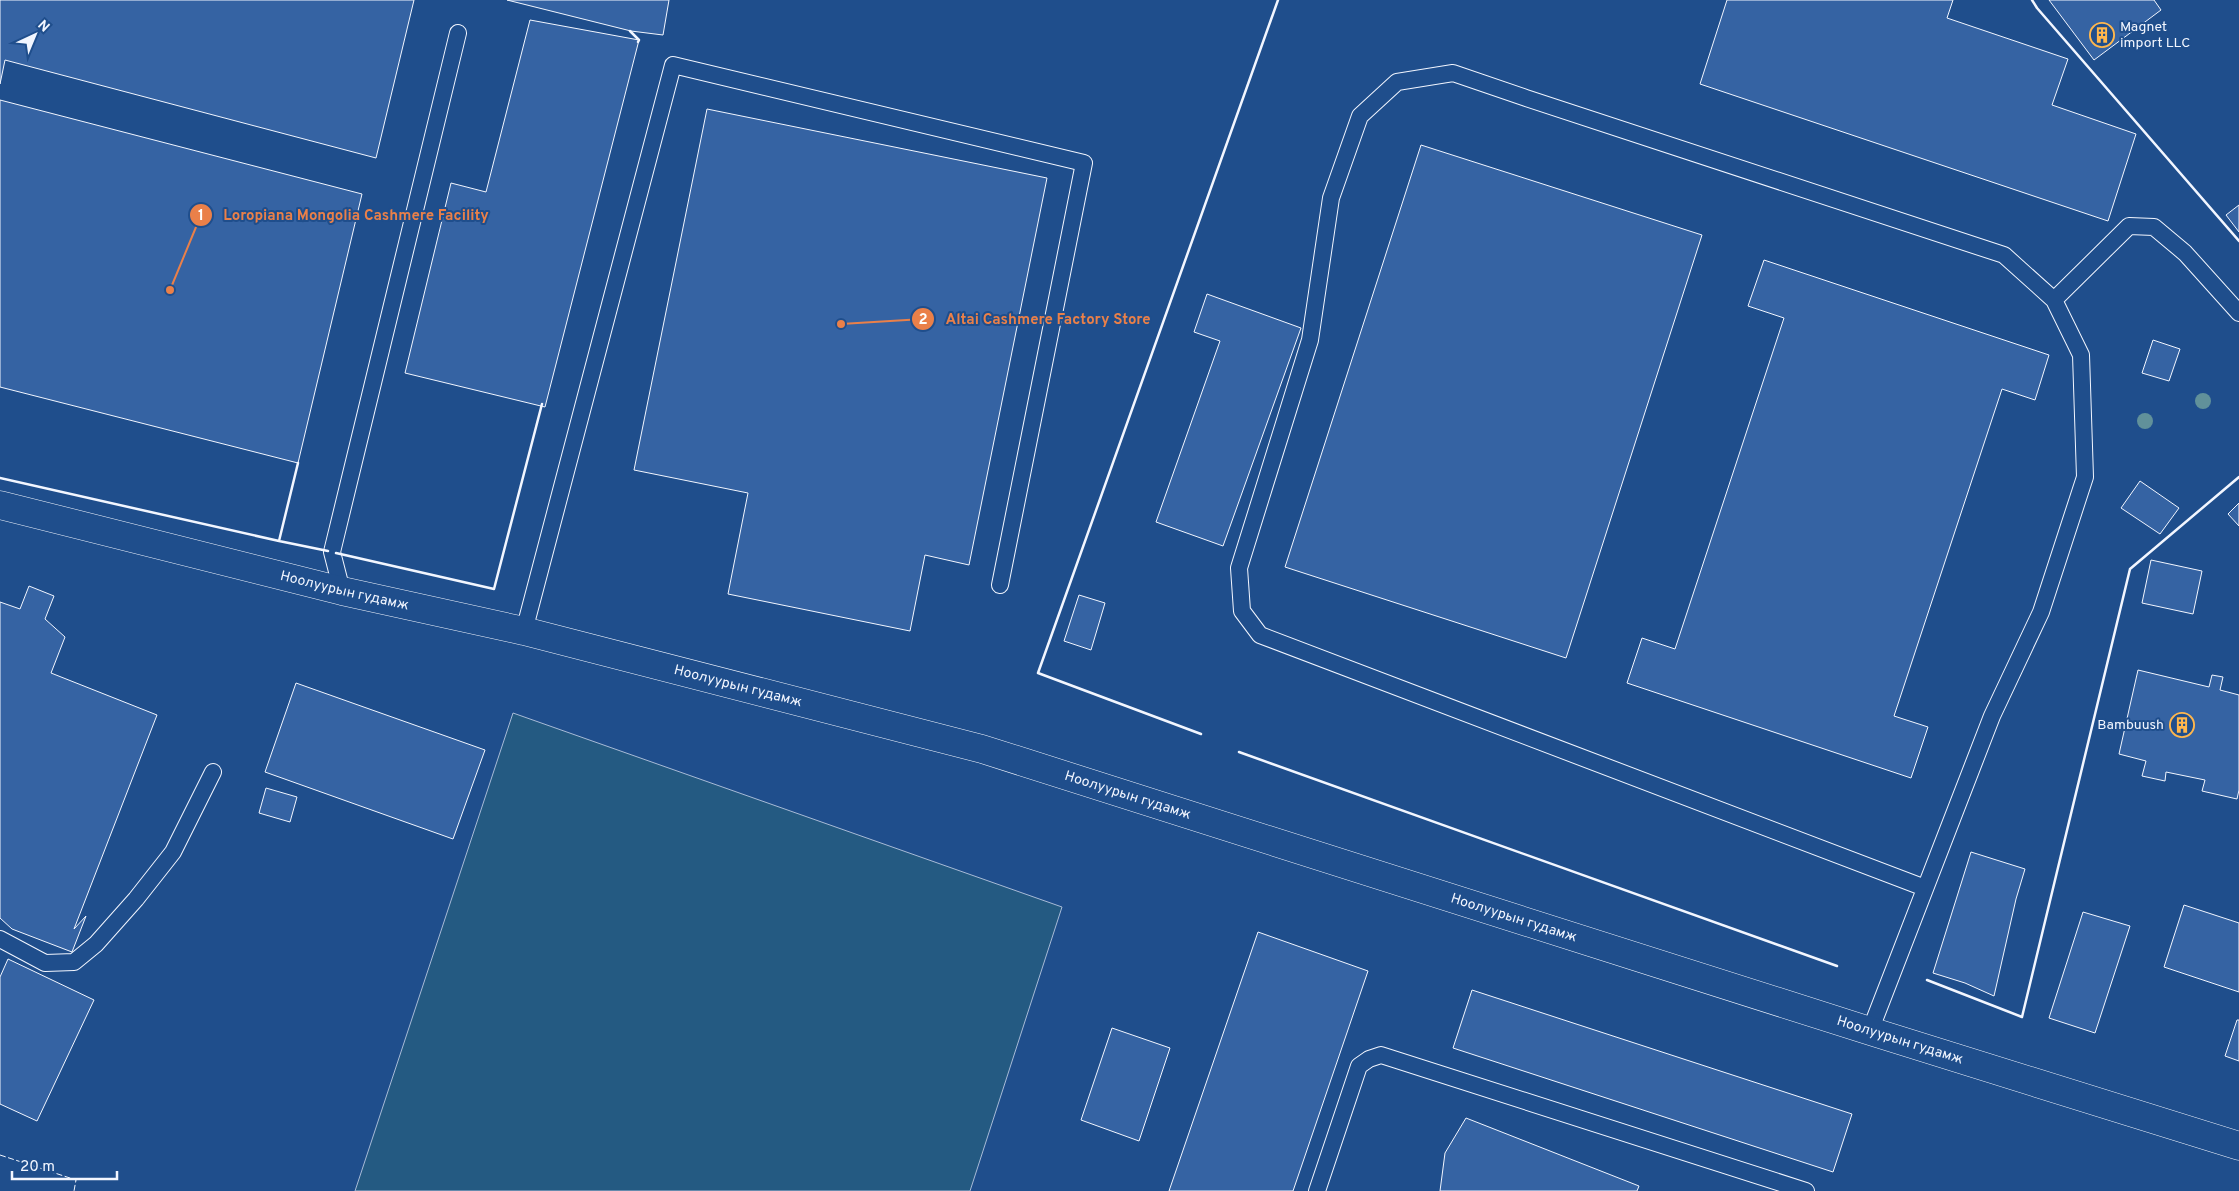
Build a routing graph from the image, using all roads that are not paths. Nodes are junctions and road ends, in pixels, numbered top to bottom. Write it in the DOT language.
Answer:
graph roads {
  1 [pos="458,32"];
  2 [pos="2054,300"];
  3 [pos="2239,313"];
  4 [pos="0,505"];
  5 [pos="1000,585"];
  6 [pos="342,591"];
  7 [pos="524,631"];
  8 [pos="213,772"];
  9 [pos="1925,888"];
  10 [pos="0,939"];
  11 [pos="1870,1031"];
  12 [pos="2239,1146"];
  13 [pos="1317,1191"];
  14 [pos="1806,1191"];
  1 -- 6 [label="lane"];
  2 -- 3 [label="lane"];
  2 -- 9 [label="lane"];
  2 -- 9 [label="lane"];
  4 -- 6 [label="street, Ноолуурын гудамж"];
  5 -- 7 [label="lane"];
  6 -- 7 [label="street, Ноолуурын гудамж"];
  7 -- 11 [label="street, Ноолуурын гудамж"];
  8 -- 10 [label="lane"];
  9 -- 11 [label="lane"];
  11 -- 12 [label="street, Ноолуурын гудамж"];
  13 -- 14 [label="lane"];
}
